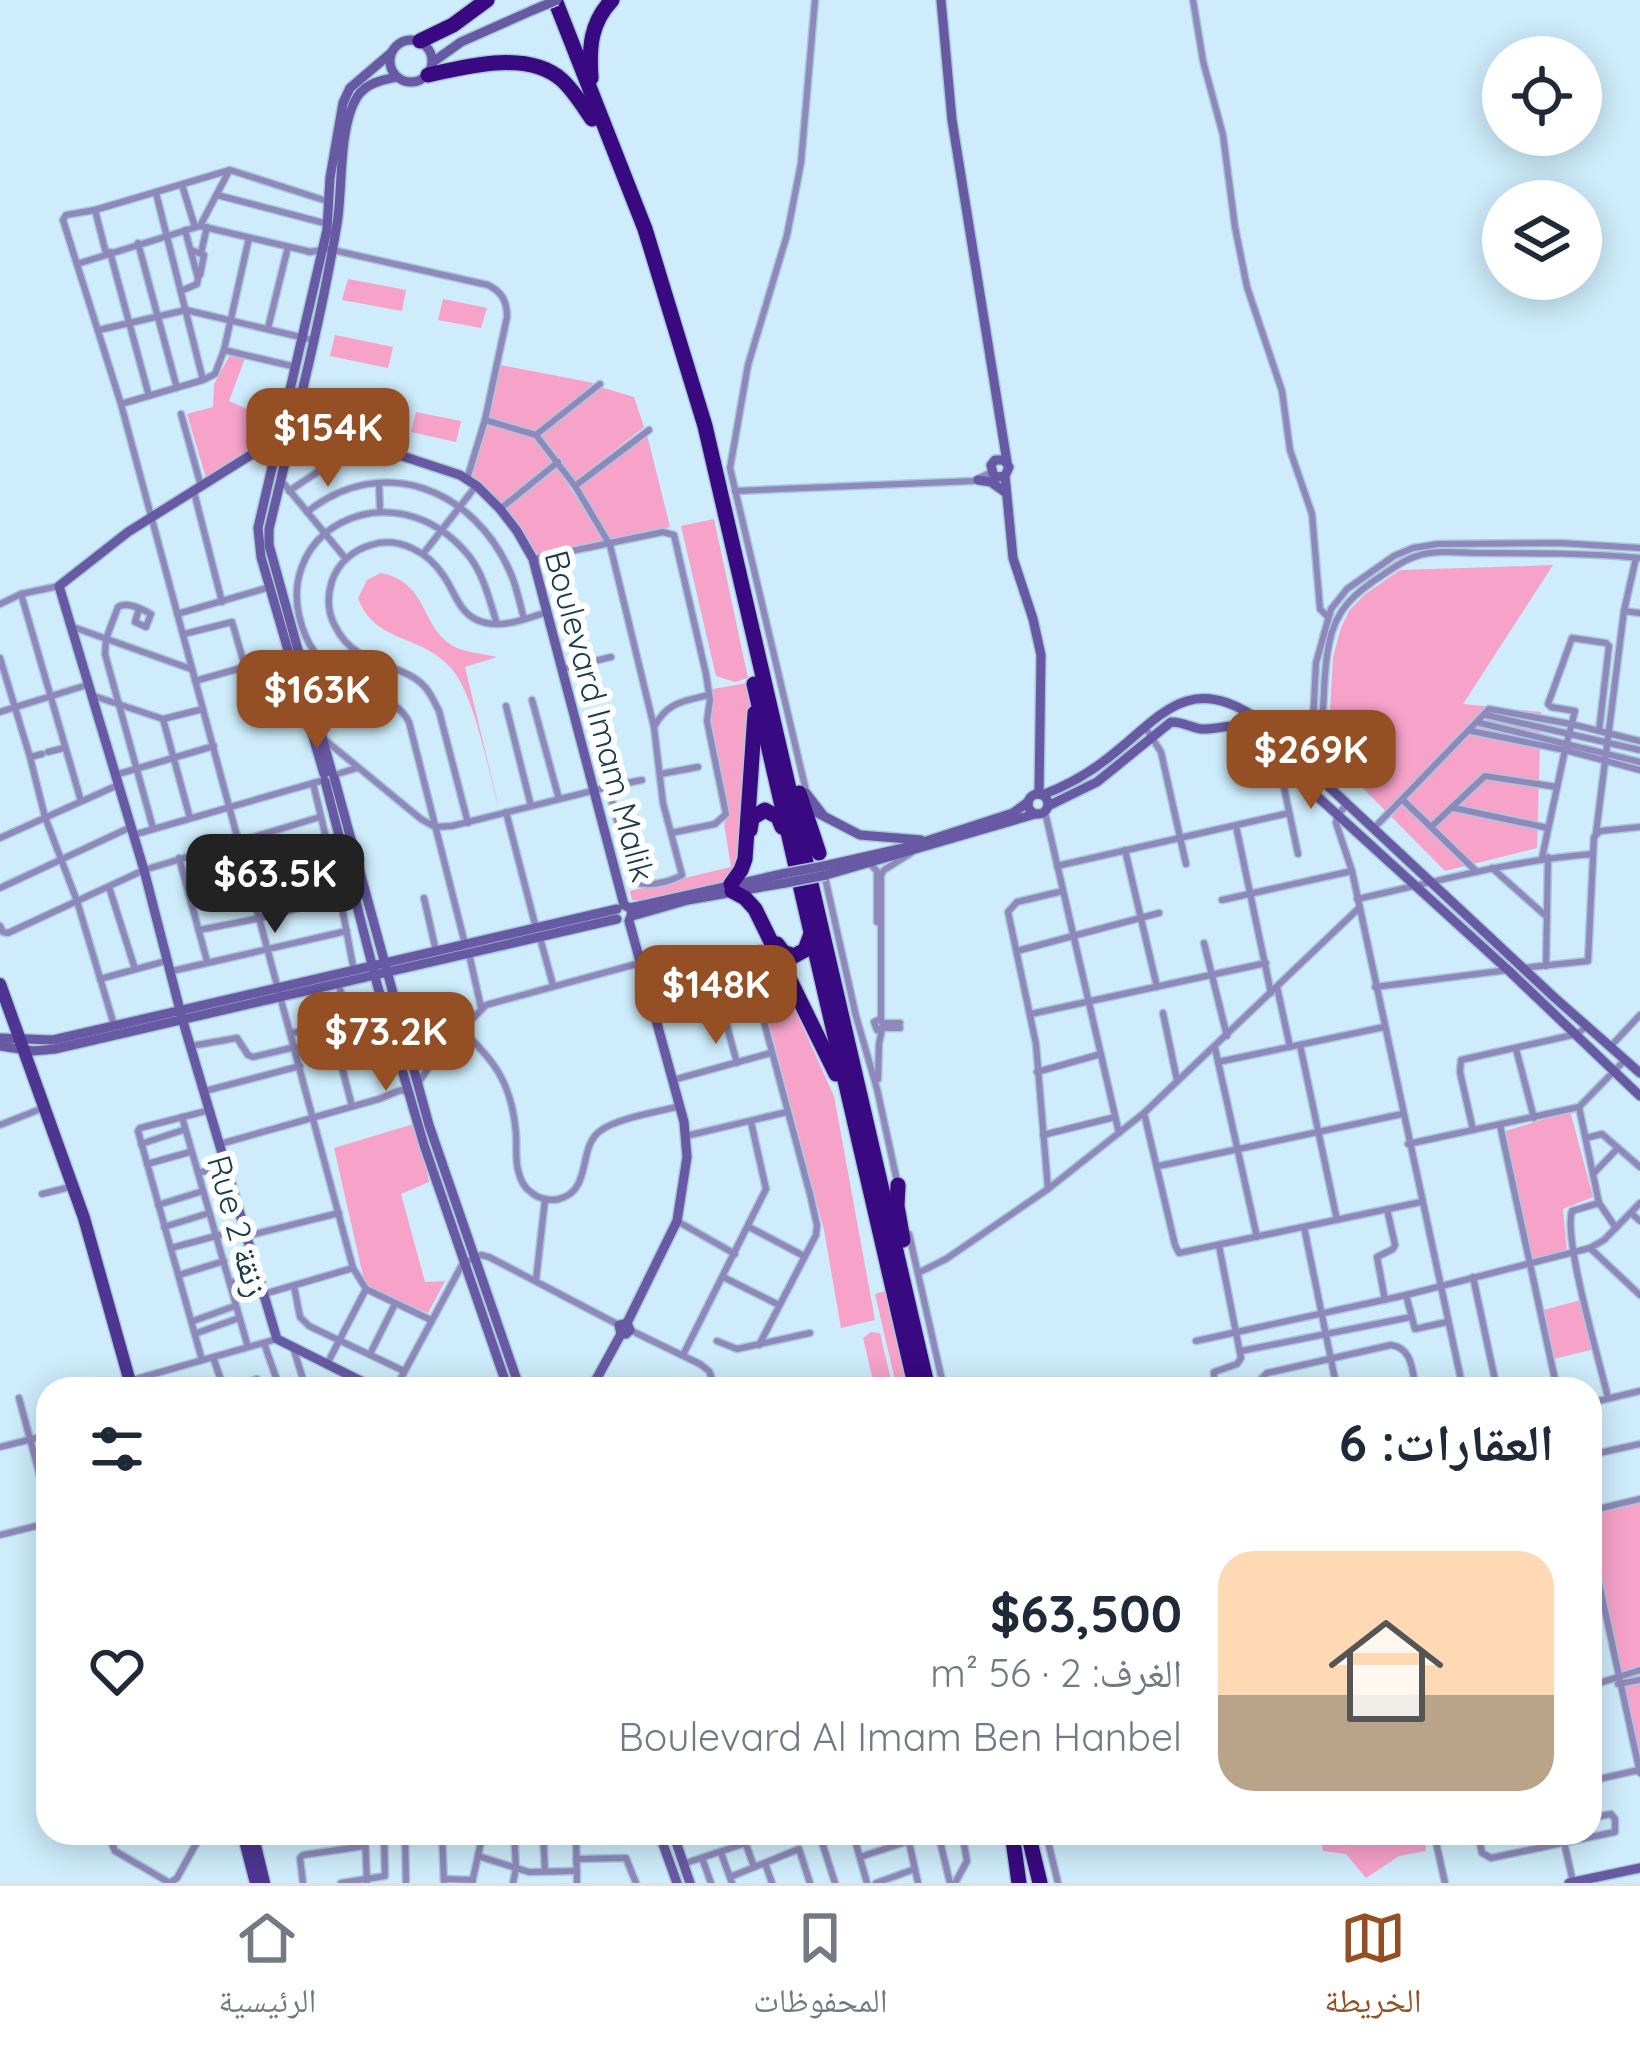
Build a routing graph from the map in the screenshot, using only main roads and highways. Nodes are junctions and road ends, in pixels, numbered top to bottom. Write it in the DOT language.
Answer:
graph roads {
  1 [pos="487,0"];
  2 [pos="556,0"];
  3 [pos="612,0"];
  4 [pos="538,5"];
  5 [pos="423,44"];
  6 [pos="430,68"];
  7 [pos="592,93"];
  8 [pos="592,119"];
  9 [pos="752,675"];
  10 [pos="766,690"];
  11 [pos="791,845"];
  12 [pos="823,865"];
  13 [pos="811,934"];
  14 [pos="0,984"];
  15 [pos="0,1006"];
  16 [pos="12,1044"];
  17 [pos="858,1138"];
  18 [pos="898,1184"];
  19 [pos="924,1368"];
  20 [pos="125,1377"];
  21 [pos="125,1377"];
  22 [pos="913,1377"];
  23 [pos="926,1377"];
  24 [pos="250,1845"];
  25 [pos="1016,1845"];
  26 [pos="1018,1845"];
  27 [pos="1031,1845"];
  28 [pos="260,1883"];
  29 [pos="1018,1883"];
  30 [pos="1029,1883"];
  31 [pos="1040,1883"];
  1 -- 5 [label="highway"];
  2 -- 7 [label="highway"];
  3 -- 7 [label="highway"];
  4 -- 8 [label="highway"];
  6 -- 8 [label="highway"];
  7 -- 10 [label="highway"];
  8 -- 9 [label="highway"];
  9 -- 11 [label="highway"];
  9 -- 17 [label="highway"];
  10 -- 12 [label="highway"];
  10 -- 19 [label="highway"];
  11 -- 13 [label="highway"];
  11 -- 13 [label="highway"];
  13 -- 17 [label="highway"];
  14 -- 16 [label="main road"];
  15 -- 16 [label="main road"];
  16 -- 20 [label="main road"];
  16 -- 21 [label="main road"];
  17 -- 22 [label="highway"];
  18 -- 19 [label="highway"];
  19 -- 23 [label="highway"];
  24 -- 28 [label="main road"];
  25 -- 29 [label="highway"];
  26 -- 30 [label="highway"];
  27 -- 31 [label="highway"];
}
